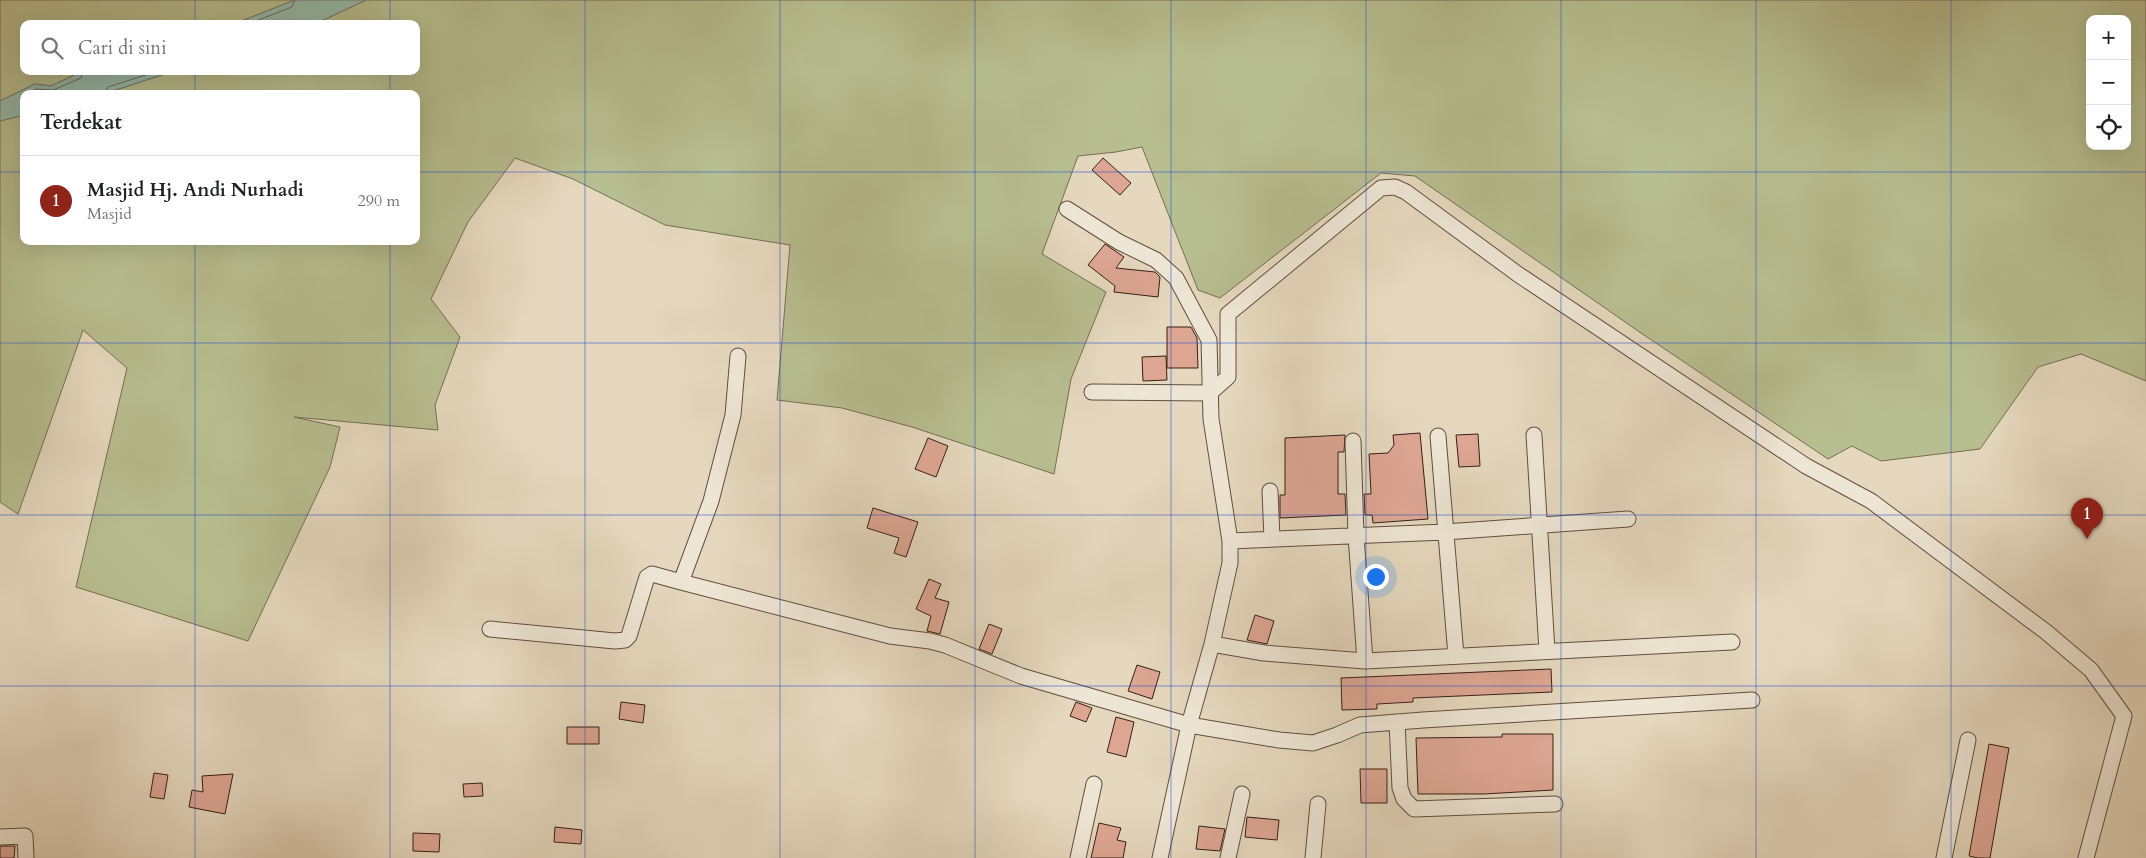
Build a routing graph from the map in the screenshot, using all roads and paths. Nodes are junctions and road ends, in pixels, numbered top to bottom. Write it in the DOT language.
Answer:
graph roads {
  1 [pos="1067,209"];
  2 [pos="738,356"];
  3 [pos="1092,392"];
  4 [pos="1210,393"];
  5 [pos="1534,435"];
  6 [pos="1438,436"];
  7 [pos="1353,441"];
  8 [pos="1270,490"];
  9 [pos="1628,519"];
  10 [pos="1540,526"];
  11 [pos="1445,532"];
  12 [pos="1356,536"];
  13 [pos="1272,539"];
  14 [pos="1230,541"];
  15 [pos="682,582"];
  16 [pos="490,629"];
  17 [pos="1732,642"];
  18 [pos="1212,644"];
  19 [pos="1548,651"];
  20 [pos="1456,656"];
  21 [pos="1365,661"];
  22 [pos="1752,700"];
  23 [pos="1397,722"];
  24 [pos="1189,725"];
  25 [pos="1968,740"];
  26 [pos="1094,784"];
  27 [pos="1242,794"];
  28 [pos="1318,804"];
  29 [pos="1555,804"];
  30 [pos="0,837"];
  31 [pos="26,858"];
  32 [pos="1078,858"];
  33 [pos="1160,858"];
  34 [pos="1228,858"];
  35 [pos="1313,858"];
  36 [pos="1944,858"];
  37 [pos="2086,858"];
  1 -- 4 [label="street"];
  2 -- 15 [label="street"];
  3 -- 4 [label="street"];
  4 -- 14 [label="street"];
  4 -- 37 [label="street"];
  5 -- 10 [label="street"];
  6 -- 11 [label="street"];
  7 -- 12 [label="street"];
  8 -- 13 [label="street"];
  9 -- 10 [label="street"];
  10 -- 11 [label="street"];
  10 -- 19 [label="street"];
  11 -- 12 [label="street"];
  11 -- 20 [label="street"];
  12 -- 13 [label="street"];
  12 -- 21 [label="street"];
  13 -- 14 [label="street"];
  14 -- 18 [label="street"];
  15 -- 16 [label="street"];
  15 -- 24 [label="street"];
  17 -- 19 [label="street"];
  18 -- 21 [label="street"];
  18 -- 24 [label="street"];
  19 -- 20 [label="street"];
  20 -- 21 [label="street"];
  22 -- 23 [label="street"];
  23 -- 24 [label="street"];
  23 -- 29 [label="street"];
  24 -- 33 [label="street"];
  25 -- 36 [label="street"];
  26 -- 32 [label="street"];
  27 -- 34 [label="street"];
  28 -- 35 [label="street"];
  30 -- 31 [label="street"];
}
